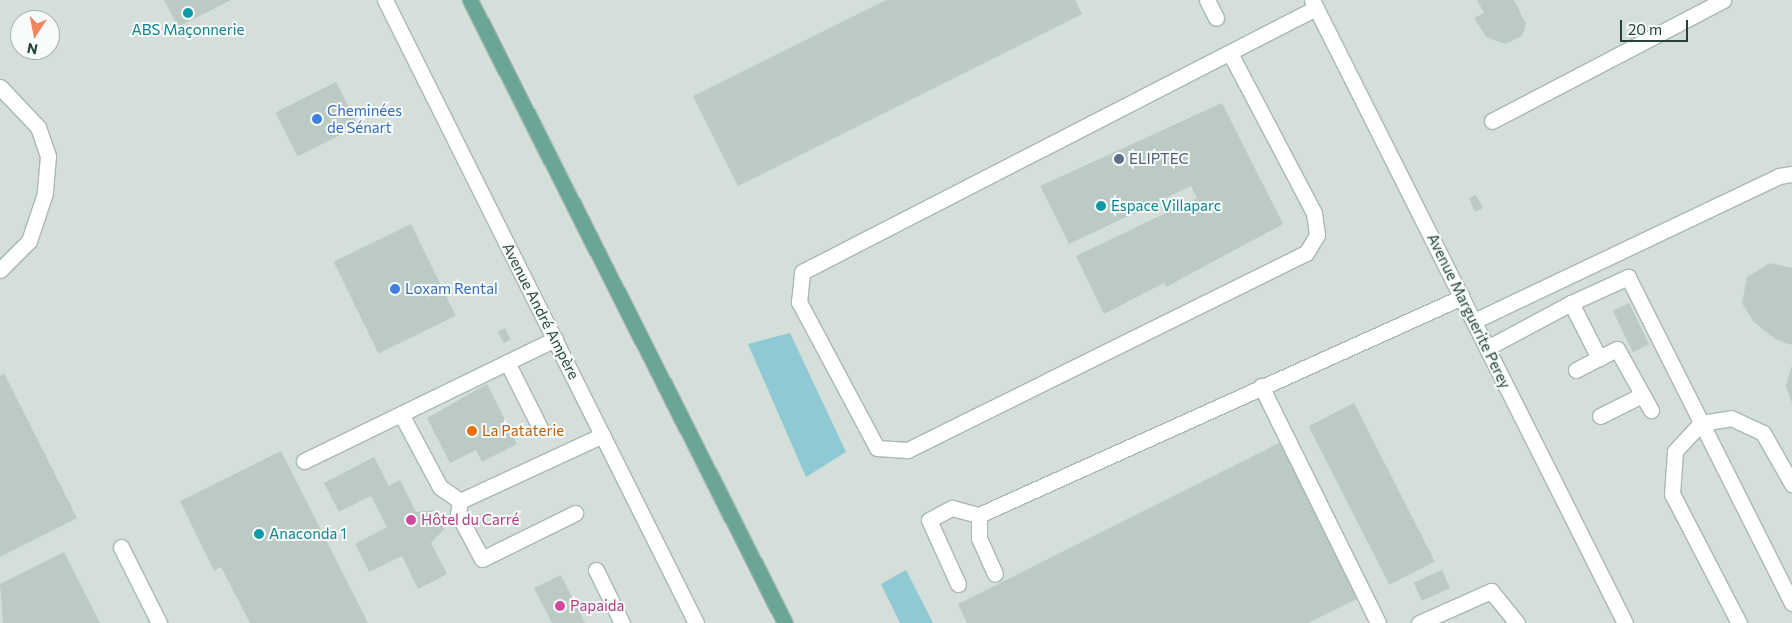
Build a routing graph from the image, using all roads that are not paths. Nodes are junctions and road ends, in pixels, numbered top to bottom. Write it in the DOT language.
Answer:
graph roads {
  1 [pos="384,0"];
  2 [pos="470,0"];
  3 [pos="1207,0"];
  4 [pos="1723,0"];
  5 [pos="1314,4"];
  6 [pos="1216,18"];
  7 [pos="1231,55"];
  8 [pos="0,87"];
  9 [pos="1492,121"];
  10 [pos="1792,174"];
  11 [pos="0,270"];
  12 [pos="1462,297"];
  13 [pos="1571,304"];
  14 [pos="1474,321"];
  15 [pos="554,338"];
  16 [pos="1487,348"];
  17 [pos="1599,358"];
  18 [pos="507,362"];
  19 [pos="1576,370"];
  20 [pos="1261,386"];
  21 [pos="1642,395"];
  22 [pos="1651,410"];
  23 [pos="401,414"];
  24 [pos="1600,416"];
  25 [pos="1702,423"];
  26 [pos="540,428"];
  27 [pos="603,435"];
  28 [pos="304,461"];
  29 [pos="1792,484"];
  30 [pos="460,501"];
  31 [pos="575,513"];
  32 [pos="979,515"];
  33 [pos="121,547"];
  34 [pos="596,570"];
  35 [pos="995,574"];
  36 [pos="958,584"];
  37 [pos="1792,603"];
  38 [pos="159,623"];
  39 [pos="622,623"];
  40 [pos="696,623"];
  41 [pos="785,623"];
  42 [pos="1378,623"];
  43 [pos="1419,623"];
  44 [pos="1518,623"];
  45 [pos="1625,623"];
  46 [pos="1739,623"];
  1 -- 15 [label="street, Avenue André Ampère"];
  2 -- 41 [label="main road"];
  3 -- 6 [label="street"];
  4 -- 9 [label="street"];
  5 -- 7 [label="street"];
  5 -- 12 [label="street, Avenue Marguerite Perey"];
  7 -- 7 [label="street"];
  8 -- 11 [label="street"];
  10 -- 14 [label="street"];
  12 -- 14 [label="street, Avenue Marguerite Perey"];
  12 -- 20 [label="street"];
  13 -- 16 [label="street"];
  13 -- 17 [label="street"];
  13 -- 25 [label="street"];
  14 -- 16 [label="street, Avenue Marguerite Perey"];
  15 -- 18 [label="street"];
  15 -- 27 [label="street, Avenue André Ampère"];
  16 -- 45 [label="street, Avenue Marguerite Perey"];
  17 -- 19 [label="street"];
  17 -- 21 [label="street"];
  18 -- 23 [label="street"];
  18 -- 26 [label="street"];
  20 -- 32 [label="street"];
  20 -- 42 [label="street"];
  21 -- 22 [label="street"];
  21 -- 24 [label="street"];
  23 -- 28 [label="street"];
  23 -- 30 [label="street"];
  25 -- 29 [label="street"];
  25 -- 37 [label="street"];
  25 -- 46 [label="street"];
  27 -- 30 [label="street"];
  27 -- 40 [label="street, Avenue André Ampère"];
  30 -- 31 [label="street"];
  32 -- 35 [label="street"];
  32 -- 36 [label="street"];
  33 -- 38 [label="street"];
  34 -- 39 [label="street"];
  43 -- 44 [label="street"];
}
